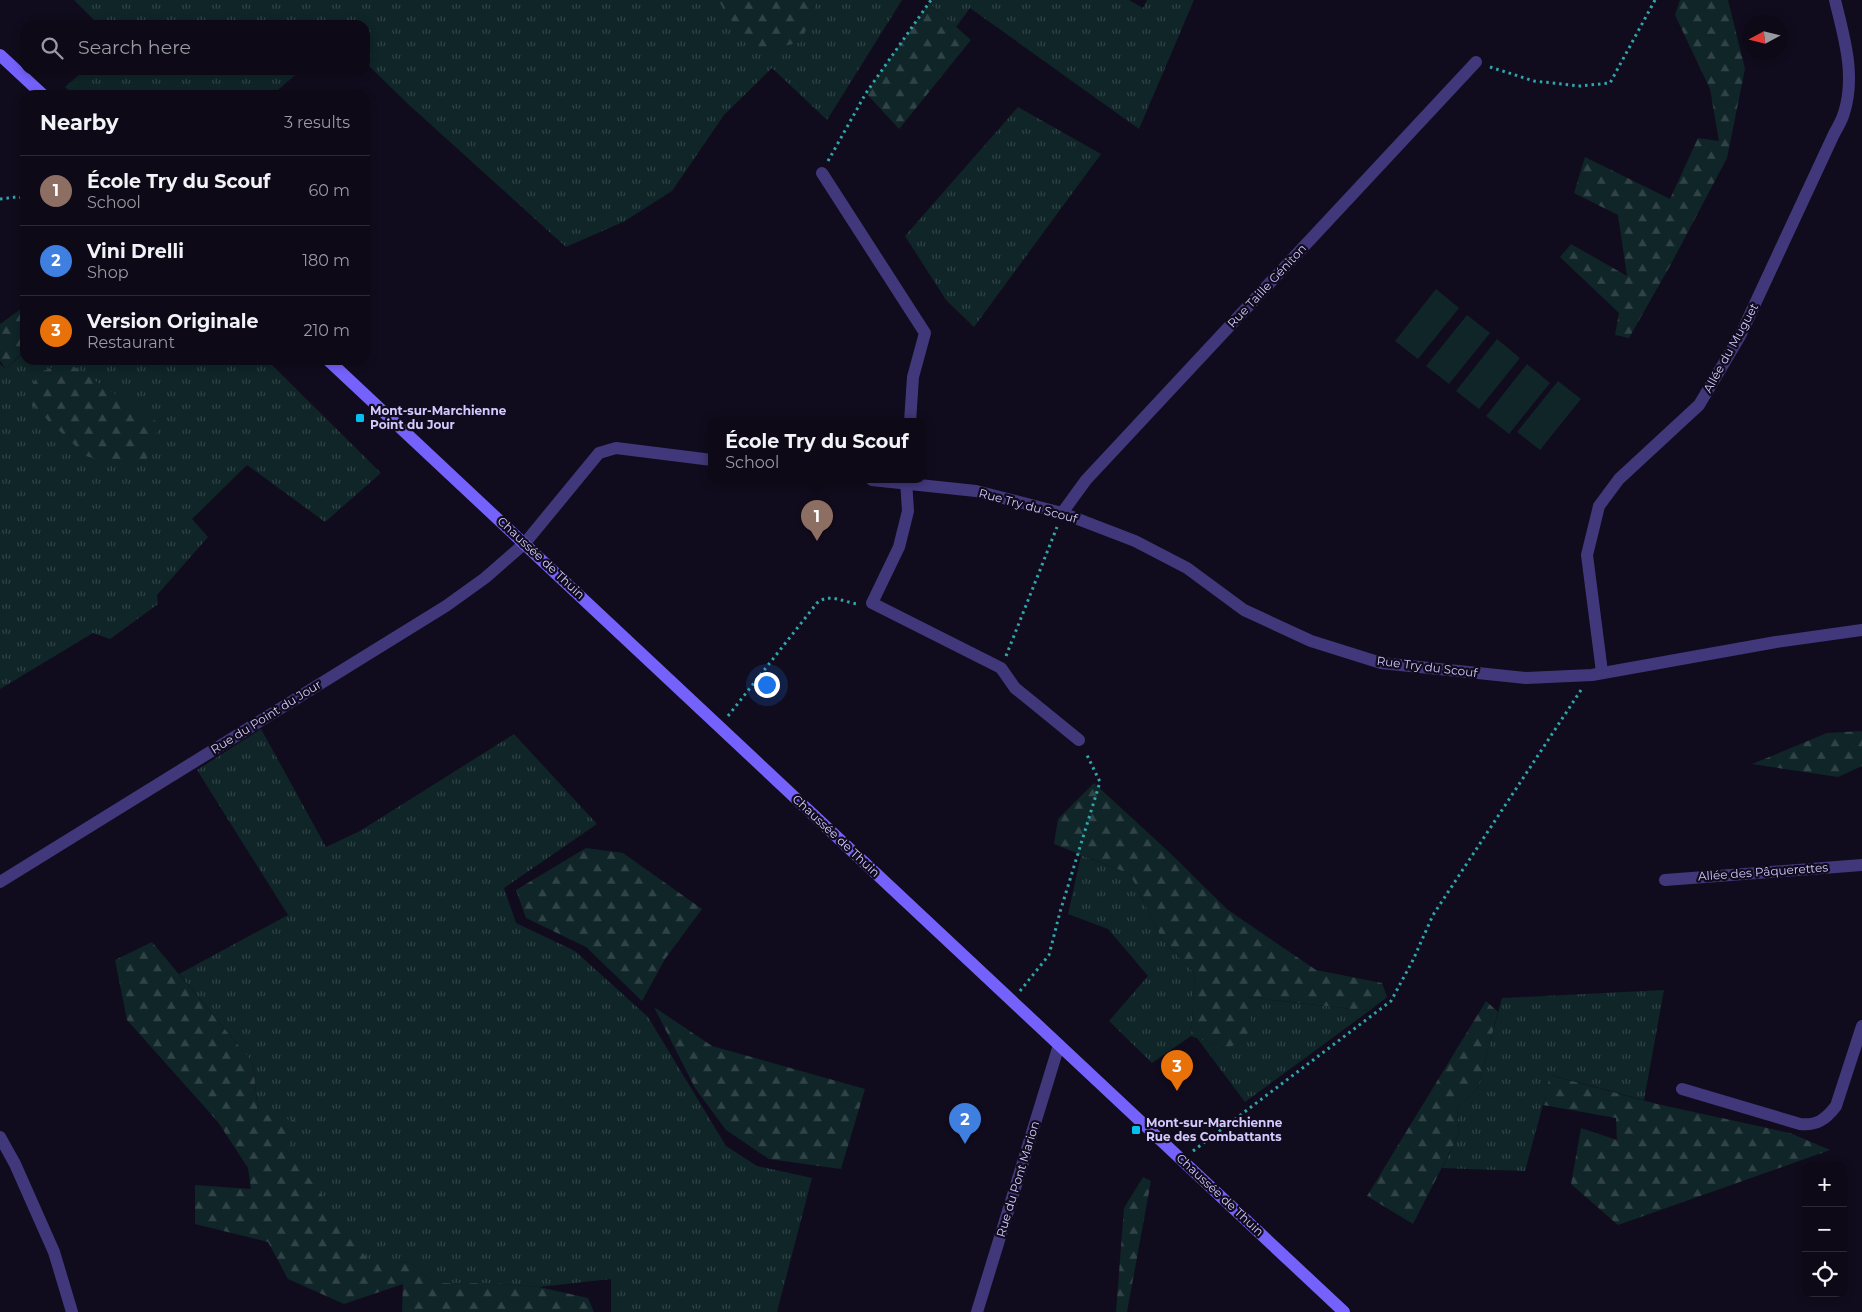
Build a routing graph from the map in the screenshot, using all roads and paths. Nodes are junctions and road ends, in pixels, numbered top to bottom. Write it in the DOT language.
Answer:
graph roads {
  1 [pos="930,0"];
  2 [pos="1655,0"];
  3 [pos="1835,0"];
  4 [pos="0,55"];
  5 [pos="1476,62"];
  6 [pos="20,74"];
  7 [pos="22,75"];
  8 [pos="38,90"];
  9 [pos="822,173"];
  10 [pos="0,198"];
  11 [pos="20,198"];
  12 [pos="333,365"];
  13 [pos="910,418"];
  14 [pos="708,460"];
  15 [pos="905,483"];
  16 [pos="912,483"];
  17 [pos="1062,514"];
  18 [pos="525,543"];
  19 [pos="872,603"];
  20 [pos="1862,630"];
  21 [pos="1001,668"];
  22 [pos="1597,673"];
  23 [pos="720,726"];
  24 [pos="1079,740"];
  25 [pos="1862,865"];
  26 [pos="1665,880"];
  27 [pos="0,882"];
  28 [pos="1012,1001"];
  29 [pos="1862,1026"];
  30 [pos="1059,1045"];
  31 [pos="1682,1089"];
  32 [pos="0,1137"];
  33 [pos="1182,1159"];
  34 [pos="72,1312"];
  35 [pos="977,1312"];
  36 [pos="1344,1312"];
  1 -- 9 [label="path"];
  2 -- 5 [label="path"];
  3 -- 22 [label="street, Allée du Muguet"];
  4 -- 6 [label="main road"];
  5 -- 17 [label="street, Rue Taille Géniton"];
  7 -- 8 [label="main road"];
  9 -- 13 [label="street"];
  10 -- 11 [label="path"];
  12 -- 18 [label="main road, Chaussée de Thuin"];
  14 -- 18 [label="street"];
  15 -- 19 [label="street"];
  16 -- 17 [label="street, Rue Try du Scouf"];
  17 -- 21 [label="path"];
  17 -- 22 [label="street, Rue Try du Scouf"];
  18 -- 23 [label="main road, Chaussée de Thuin"];
  18 -- 27 [label="street, Rue du Point du Jour"];
  19 -- 21 [label="street"];
  19 -- 23 [label="path"];
  20 -- 22 [label="street, Rue Try du Scouf"];
  21 -- 24 [label="street"];
  22 -- 33 [label="path"];
  23 -- 28 [label="main road, Chaussée de Thuin"];
  24 -- 28 [label="path"];
  25 -- 26 [label="street, Allée des Pâquerettes"];
  28 -- 30 [label="main road, Chaussée de Thuin"];
  29 -- 31 [label="street"];
  30 -- 33 [label="main road, Chaussée de Thuin"];
  30 -- 35 [label="street, Rue du Pont Marion"];
  32 -- 34 [label="street"];
  33 -- 36 [label="main road, Chaussée de Thuin"];
}
